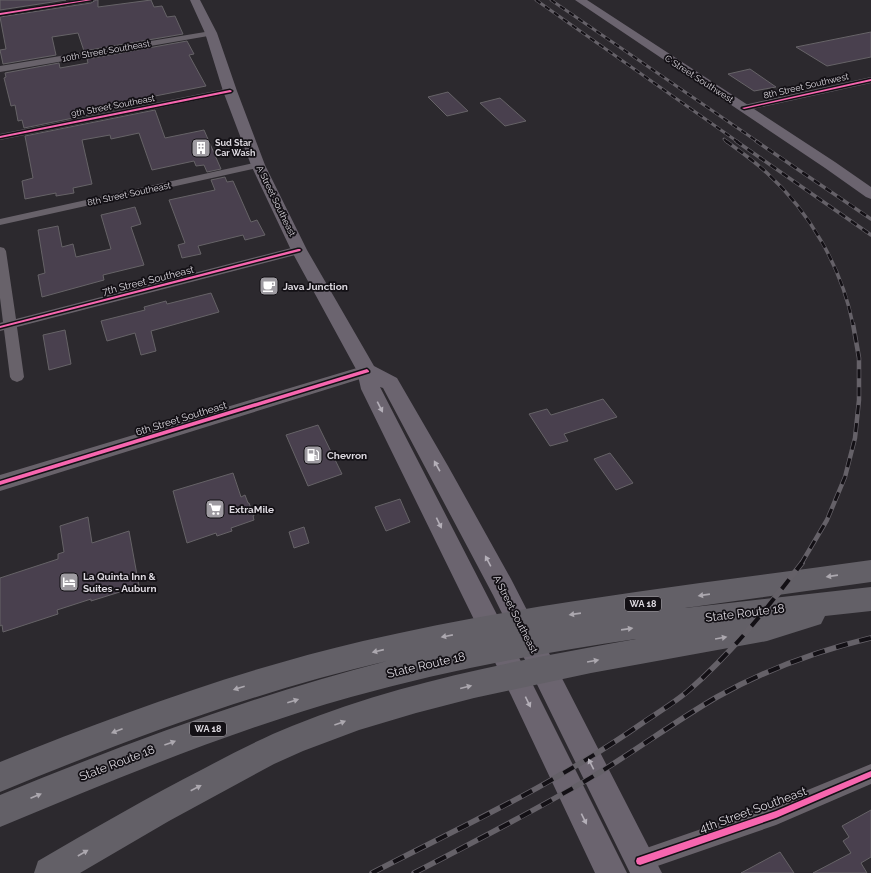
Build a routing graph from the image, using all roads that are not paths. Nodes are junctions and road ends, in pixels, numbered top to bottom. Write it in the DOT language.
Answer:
graph roads {
  1 [pos="91,0"];
  2 [pos="195,0"];
  3 [pos="580,0"];
  4 [pos="0,14"];
  5 [pos="211,33"];
  6 [pos="0,69"];
  7 [pos="871,80"];
  8 [pos="230,91"];
  9 [pos="744,108"];
  10 [pos="0,137"];
  11 [pos="258,165"];
  12 [pos="865,188"];
  13 [pos="871,194"];
  14 [pos="0,222"];
  15 [pos="300,250"];
  16 [pos="0,251"];
  17 [pos="5,326"];
  18 [pos="367,370"];
  19 [pos="17,377"];
  20 [pos="0,483"];
  21 [pos="871,570"];
  22 [pos="866,600"];
  23 [pos="420,653"];
  24 [pos="4,774"];
  25 [pos="871,774"];
  26 [pos="0,811"];
  27 [pos="643,867"];
  28 [pos="50,873"];
  29 [pos="611,873"];
  1 -- 4 [label="street"];
  2 -- 5 [label="main road, A Street Southeast"];
  3 -- 9 [label="main road, C Street Southwest"];
  5 -- 6 [label="street, 10th Street Southeast"];
  5 -- 8 [label="main road, A Street Southeast"];
  7 -- 9 [label="street, 8th Street Southwest"];
  8 -- 10 [label="street, 9th Street Southeast"];
  8 -- 11 [label="main road, A Street Southeast"];
  9 -- 12 [label="main road, C Street Southwest"];
  11 -- 14 [label="street, 8th Street Southeast"];
  11 -- 15 [label="main road, A Street Southeast"];
  12 -- 13 [label="main road, C Street Southwest"];
  15 -- 17 [label="street, 7th Street Southeast"];
  15 -- 18 [label="main road, A Street Southeast"];
  16 -- 17 [label="street"];
  17 -- 19 [label="street"];
  18 -- 20 [label="street, 6th Street Southeast"];
  27 -- 18 [label="main road, A Street Southeast, one-way"];
  18 -- 29 [label="main road, A Street Southeast, one-way"];
  21 -- 23 [label="highway, State Route 18 / WA 18, one-way"];
  23 -- 22 [label="highway, State Route 18 / WA 18, one-way"];
  28 -- 22 [label="highway, one-way"];
  23 -- 24 [label="highway, State Route 18 / WA 18, one-way"];
  26 -- 23 [label="highway, State Route 18 / WA 18, one-way"];
  25 -- 27 [label="street, 4th Street Southeast"];
}
